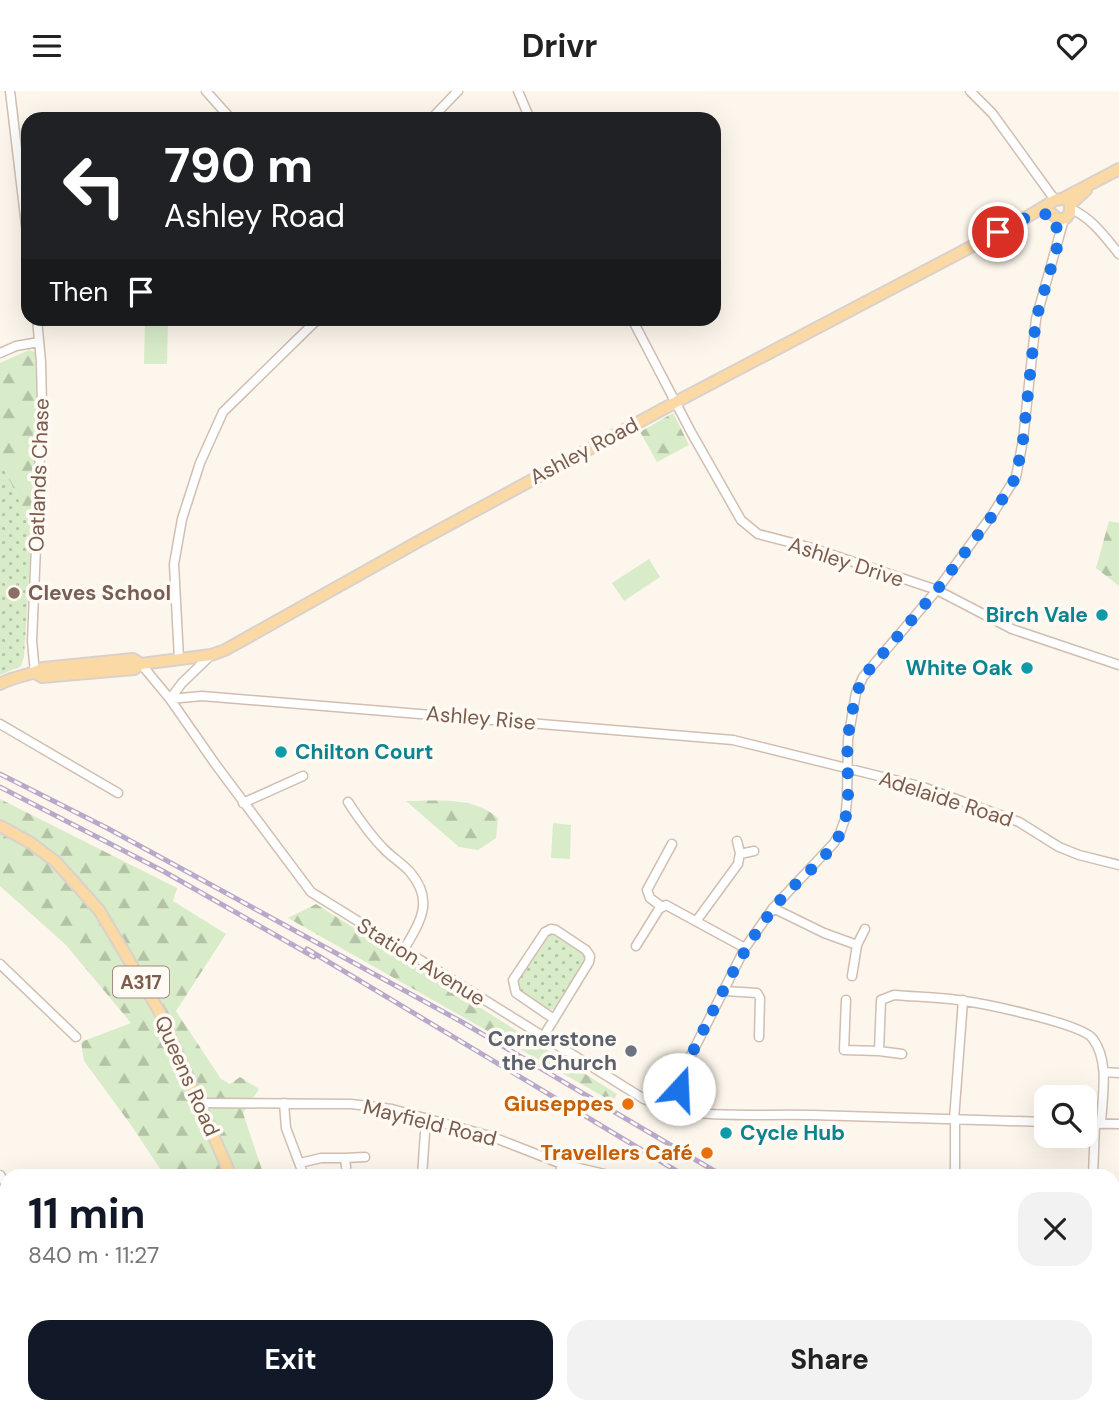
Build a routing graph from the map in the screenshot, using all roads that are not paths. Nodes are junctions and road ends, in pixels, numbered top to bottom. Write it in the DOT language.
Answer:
graph roads {
  1 [pos="10,91"];
  2 [pos="205,91"];
  3 [pos="458,91"];
  4 [pos="518,91"];
  5 [pos="970,91"];
  6 [pos="224,112"];
  7 [pos="438,112"];
  8 [pos="527,112"];
  9 [pos="1119,169"];
  10 [pos="21,183"];
  11 [pos="1061,209"];
  12 [pos="1119,254"];
  13 [pos="38,326"];
  14 [pos="311,326"];
  15 [pos="636,326"];
  16 [pos="39,342"];
  17 [pos="0,353"];
  18 [pos="676,402"];
  19 [pos="937,590"];
  20 [pos="211,655"];
  21 [pos="179,659"];
  22 [pos="141,664"];
  23 [pos="1119,664"];
  24 [pos="35,673"];
  25 [pos="0,684"];
  26 [pos="170,699"];
  27 [pos="0,723"];
  28 [pos="848,769"];
  29 [pos="303,776"];
  30 [pos="118,793"];
  31 [pos="348,802"];
  32 [pos="243,803"];
  33 [pos="0,826"];
  34 [pos="737,841"];
  35 [pos="672,844"];
  36 [pos="754,851"];
  37 [pos="740,855"];
  38 [pos="1119,865"];
  39 [pos="662,907"];
  40 [pos="774,908"];
  41 [pos="697,921"];
  42 [pos="865,929"];
  43 [pos="857,945"];
  44 [pos="636,946"];
  45 [pos="746,948"];
  46 [pos="403,951"];
  47 [pos="0,964"];
  48 [pos="852,976"];
  49 [pos="725,991"];
  50 [pos="846,1000"];
  51 [pos="962,1000"];
  52 [pos="554,1019"];
  53 [pos="76,1037"];
  54 [pos="543,1037"];
  55 [pos="759,1037"];
  56 [pos="879,1051"];
  57 [pos="902,1054"];
  58 [pos="1104,1072"];
  59 [pos="1119,1073"];
  60 [pos="680,1077"];
  61 [pos="644,1099"];
  62 [pos="199,1103"];
  63 [pos="284,1103"];
  64 [pos="686,1112"];
  65 [pos="426,1118"];
  66 [pos="955,1120"];
  67 [pos="1034,1122"];
  68 [pos="1098,1124"];
  69 [pos="1119,1124"];
  70 [pos="345,1157"];
  71 [pos="365,1157"];
  72 [pos="300,1163"];
  73 [pos="562,1164"];
  74 [pos="346,1167"];
  75 [pos="228,1169"];
  76 [pos="302,1169"];
  77 [pos="422,1169"];
  78 [pos="561,1169"];
  79 [pos="583,1169"];
  80 [pos="955,1169"];
  81 [pos="1094,1169"];
  1 -- 10 [label="street"];
  2 -- 6 [label="street"];
  3 -- 7 [label="street"];
  4 -- 8 [label="street"];
  5 -- 11 [label="street"];
  9 -- 11 [label="main road, Ashley Road"];
  11 -- 12 [label="street"];
  11 -- 18 [label="main road, Ashley Road"];
  11 -- 19 [label="street"];
  13 -- 16 [label="street, Oatlands Chase"];
  14 -- 21 [label="street"];
  15 -- 18 [label="street, Ashley Drive"];
  16 -- 17 [label="street"];
  16 -- 24 [label="street, Oatlands Chase"];
  18 -- 19 [label="street, Ashley Drive"];
  18 -- 20 [label="main road, Ashley Road"];
  19 -- 23 [label="street, Ashley Drive"];
  19 -- 28 [label="street"];
  20 -- 21 [label="main road, Ashley Road"];
  20 -- 26 [label="street"];
  21 -- 22 [label="main road, Ashley Road"];
  22 -- 24 [label="main road, Ashley Road"];
  22 -- 26 [label="street, Station Avenue"];
  24 -- 25 [label="main road, Ashley Road"];
  26 -- 28 [label="street, Ashley Rise"];
  26 -- 32 [label="street, Station Avenue"];
  27 -- 30 [label="street"];
  28 -- 38 [label="street, Adelaide Road"];
  28 -- 40 [label="street"];
  29 -- 32 [label="street"];
  31 -- 46 [label="street"];
  32 -- 46 [label="street, Station Avenue"];
  33 -- 62 [label="main road, Queens Road / A317"];
  34 -- 37 [label="street"];
  35 -- 39 [label="street"];
  36 -- 37 [label="street"];
  37 -- 41 [label="street"];
  39 -- 41 [label="street"];
  39 -- 44 [label="street"];
  40 -- 43 [label="street"];
  40 -- 45 [label="street"];
  41 -- 45 [label="street"];
  42 -- 43 [label="street"];
  43 -- 48 [label="street"];
  45 -- 49 [label="street"];
  46 -- 54 [label="street, Station Avenue"];
  47 -- 53 [label="street"];
  49 -- 55 [label="street"];
  49 -- 60 [label="street"];
  50 -- 56 [label="street"];
  51 -- 56 [label="street"];
  51 -- 58 [label="street"];
  51 -- 66 [label="street"];
  52 -- 52 [label="street"];
  52 -- 54 [label="street"];
  54 -- 61 [label="street, Station Avenue"];
  56 -- 57 [label="street"];
  58 -- 59 [label="street"];
  58 -- 68 [label="street"];
  60 -- 61 [label="street"];
  60 -- 64 [label="street"];
  61 -- 64 [label="street, Station Avenue"];
  62 -- 63 [label="street, Mayfield Road"];
  62 -- 75 [label="main road, Queens Road / A317"];
  63 -- 65 [label="street, Mayfield Road"];
  63 -- 72 [label="street"];
  64 -- 66 [label="street, Station Avenue"];
  65 -- 73 [label="street, Mayfield Road"];
  65 -- 77 [label="street"];
  66 -- 67 [label="street, Station Avenue"];
  66 -- 80 [label="street"];
  68 -- 69 [label="street"];
  68 -- 81 [label="street"];
  70 -- 71 [label="street"];
  70 -- 72 [label="street"];
  70 -- 74 [label="street"];
  72 -- 76 [label="street"];
  73 -- 78 [label="street"];
  73 -- 79 [label="street, Mayfield Road"];
}
